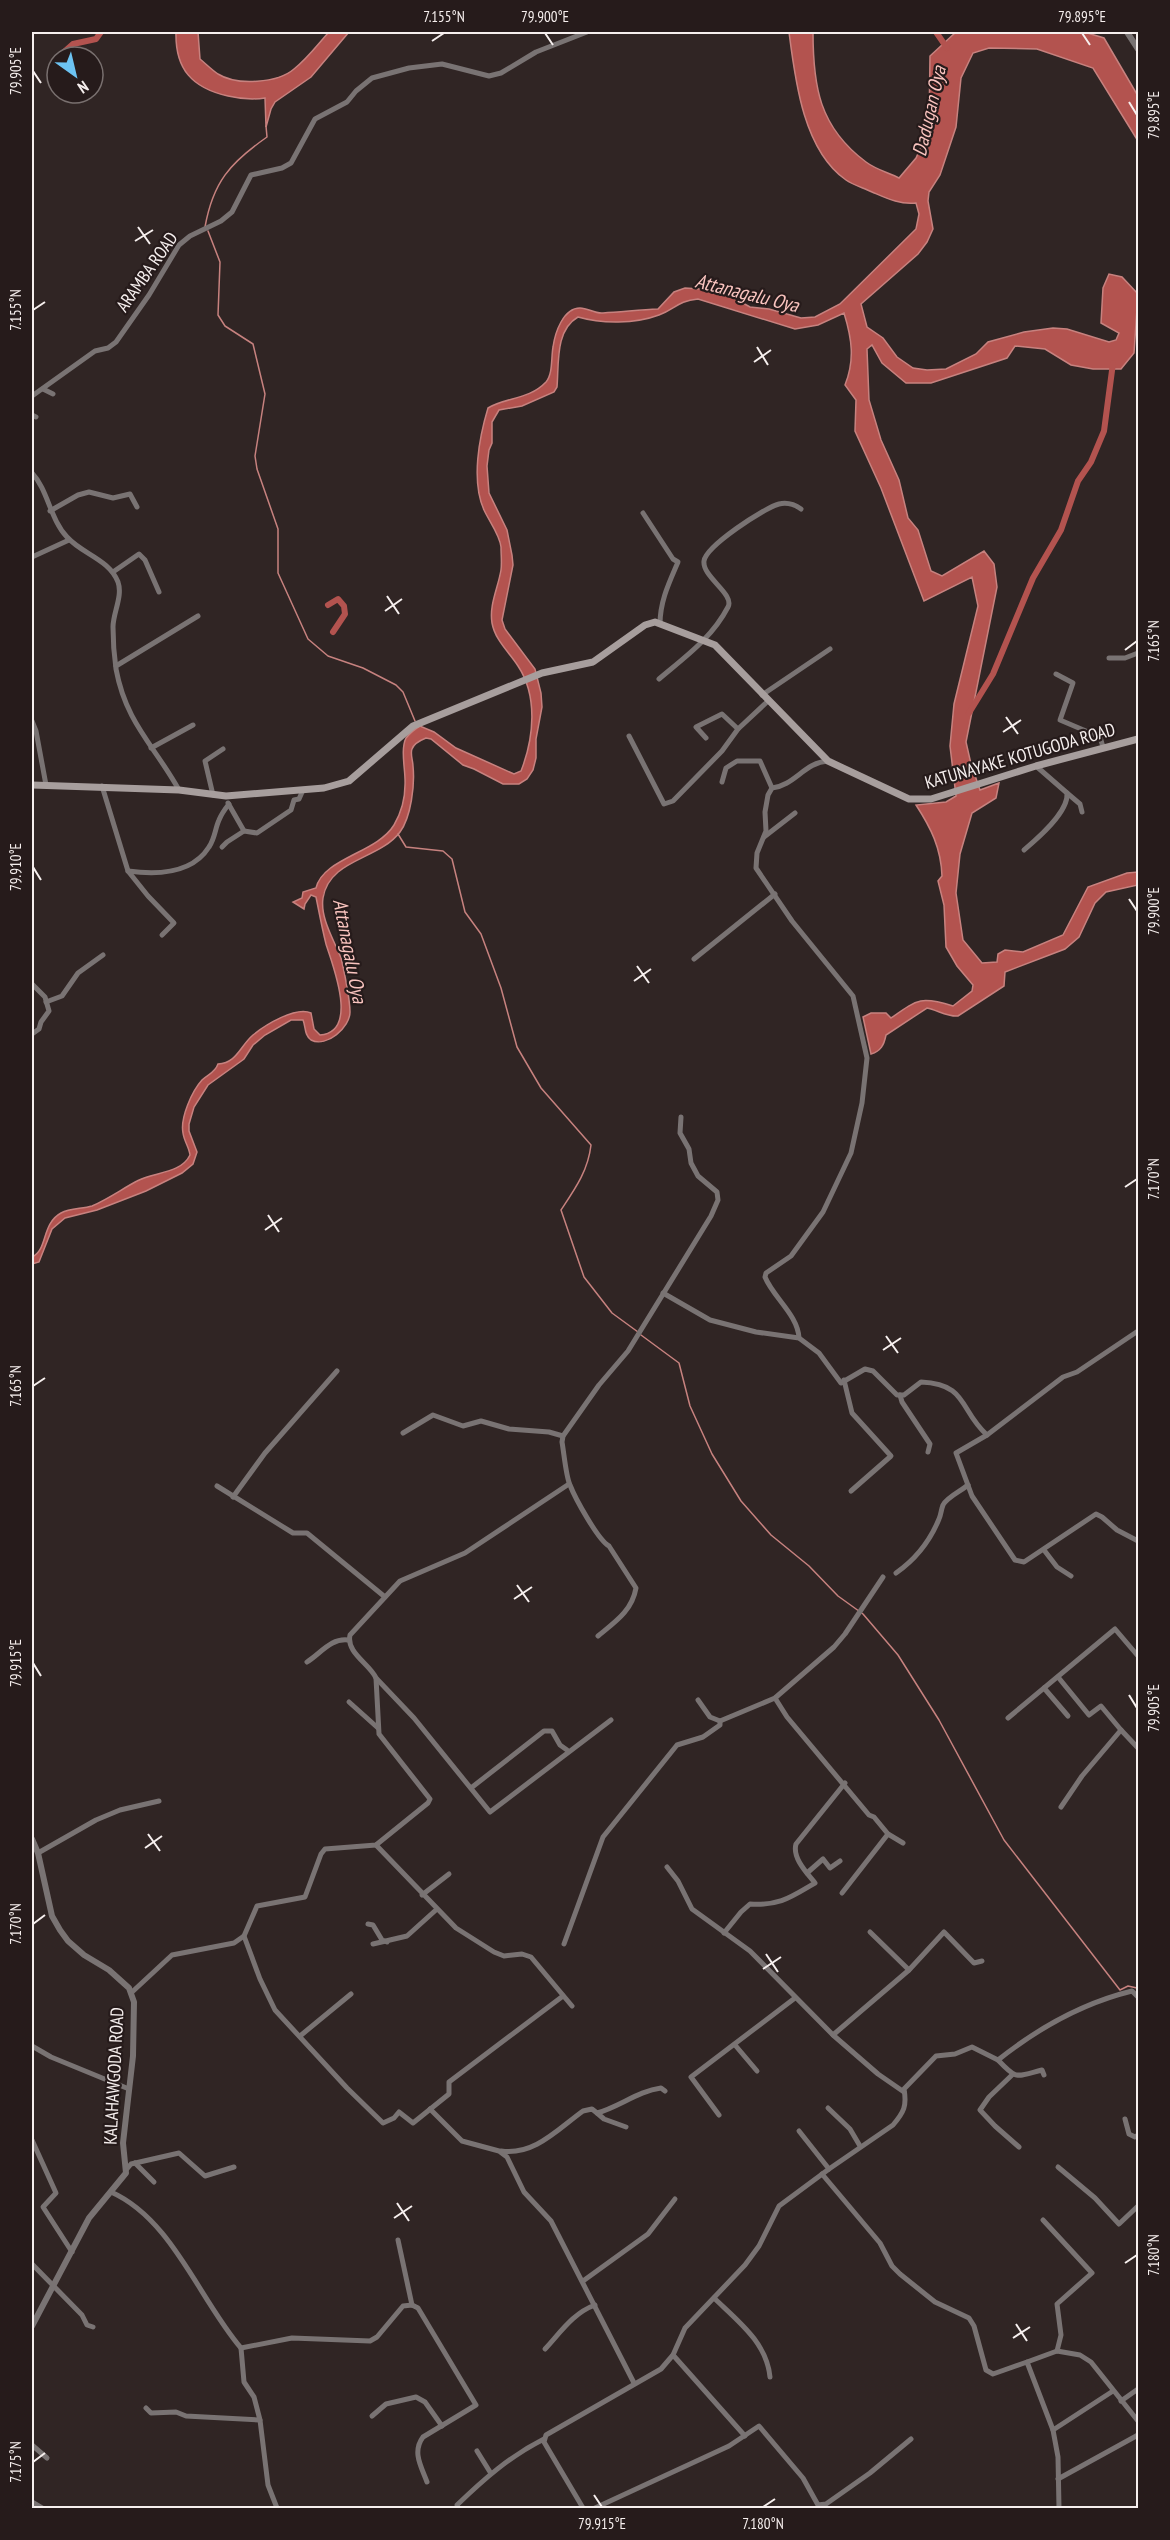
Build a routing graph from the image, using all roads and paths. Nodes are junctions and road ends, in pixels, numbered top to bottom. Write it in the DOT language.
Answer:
graph roads {
  1 [pos="587,32"];
  2 [pos="1127,32"];
  3 [pos="1138,50"];
  4 [pos="43,389"];
  5 [pos="53,394"];
  6 [pos="32,396"];
  7 [pos="32,473"];
  8 [pos="137,507"];
  9 [pos="801,508"];
  10 [pos="50,511"];
  11 [pos="643,513"];
  12 [pos="69,540"];
  13 [pos="32,557"];
  14 [pos="113,572"];
  15 [pos="159,592"];
  16 [pos="198,616"];
  17 [pos="660,624"];
  18 [pos="706,640"];
  19 [pos="830,649"];
  20 [pos="1138,653"];
  21 [pos="1109,658"];
  22 [pos="116,666"];
  23 [pos="1056,674"];
  24 [pos="659,679"];
  25 [pos="762,695"];
  26 [pos="768,701"];
  27 [pos="32,722"];
  28 [pos="193,725"];
  29 [pos="738,729"];
  30 [pos="628,736"];
  31 [pos="706,738"];
  32 [pos="1138,738"];
  33 [pos="1103,747"];
  34 [pos="151,748"];
  35 [pos="223,749"];
  36 [pos="828,761"];
  37 [pos="1036,766"];
  38 [pos="722,782"];
  39 [pos="32,785"];
  40 [pos="46,785"];
  41 [pos="102,786"];
  42 [pos="772,788"];
  43 [pos="179,790"];
  44 [pos="303,790"];
  45 [pos="1067,793"];
  46 [pos="213,795"];
  47 [pos="226,796"];
  48 [pos="229,804"];
  49 [pos="1082,812"];
  50 [pos="795,813"];
  51 [pos="244,831"];
  52 [pos="763,838"];
  53 [pos="222,847"];
  54 [pos="1024,850"];
  55 [pos="128,871"];
  56 [pos="775,894"];
  57 [pos="162,935"];
  58 [pos="103,955"];
  59 [pos="694,959"];
  60 [pos="32,984"];
  61 [pos="46,1002"];
  62 [pos="32,1034"];
  63 [pos="681,1117"];
  64 [pos="663,1293"];
  65 [pos="1138,1331"];
  66 [pos="799,1338"];
  67 [pos="337,1371"];
  68 [pos="844,1380"];
  69 [pos="900,1395"];
  70 [pos="403,1433"];
  71 [pos="987,1435"];
  72 [pos="563,1436"];
  73 [pos="928,1452"];
  74 [pos="568,1484"];
  75 [pos="968,1485"];
  76 [pos="217,1486"];
  77 [pos="851,1491"];
  78 [pos="233,1497"];
  79 [pos="1138,1541"];
  80 [pos="1044,1550"];
  81 [pos="896,1573"];
  82 [pos="1071,1576"];
  83 [pos="883,1577"];
  84 [pos="385,1597"];
  85 [pos="598,1636"];
  86 [pos="348,1640"];
  87 [pos="1138,1656"];
  88 [pos="307,1662"];
  89 [pos="1058,1677"];
  90 [pos="376,1678"];
  91 [pos="1044,1689"];
  92 [pos="775,1698"];
  93 [pos="698,1700"];
  94 [pos="349,1702"];
  95 [pos="1068,1716"];
  96 [pos="1008,1718"];
  97 [pos="610,1720"];
  98 [pos="720,1721"];
  99 [pos="378,1728"];
  100 [pos="1121,1730"];
  101 [pos="1138,1748"];
  102 [pos="567,1750"];
  103 [pos="845,1784"];
  104 [pos="471,1788"];
  105 [pos="159,1801"];
  106 [pos="1061,1807"];
  107 [pos="888,1834"];
  108 [pos="32,1839"];
  109 [pos="903,1843"];
  110 [pos="376,1845"];
  111 [pos="38,1853"];
  112 [pos="840,1861"];
  113 [pos="667,1867"];
  114 [pos="807,1873"];
  115 [pos="449,1874"];
  116 [pos="842,1893"];
  117 [pos="422,1894"];
  118 [pos="437,1909"];
  119 [pos="368,1924"];
  120 [pos="870,1932"];
  121 [pos="724,1933"];
  122 [pos="244,1936"];
  123 [pos="387,1942"];
  124 [pos="373,1944"];
  125 [pos="564,1944"];
  126 [pos="982,1961"];
  127 [pos="909,1970"];
  128 [pos="131,1993"];
  129 [pos="351,1994"];
  130 [pos="563,1996"];
  131 [pos="1138,1997"];
  132 [pos="795,1998"];
  133 [pos="572,2006"];
  134 [pos="833,2035"];
  135 [pos="300,2036"];
  136 [pos="735,2045"];
  137 [pos="32,2046"];
  138 [pos="988,2056"];
  139 [pos="998,2060"];
  140 [pos="985,2064"];
  141 [pos="757,2071"];
  142 [pos="1012,2075"];
  143 [pos="1044,2075"];
  144 [pos="129,2089"];
  145 [pos="665,2091"];
  146 [pos="904,2092"];
  147 [pos="828,2108"];
  148 [pos="430,2109"];
  149 [pos="597,2113"];
  150 [pos="719,2115"];
  151 [pos="1125,2119"];
  152 [pos="626,2127"];
  153 [pos="799,2131"];
  154 [pos="1138,2135"];
  155 [pos="32,2140"];
  156 [pos="860,2146"];
  157 [pos="1019,2147"];
  158 [pos="500,2151"];
  159 [pos="135,2163"];
  160 [pos="234,2167"];
  161 [pos="1058,2167"];
  162 [pos="829,2169"];
  163 [pos="126,2170"];
  164 [pos="822,2174"];
  165 [pos="154,2182"];
  166 [pos="111,2192"];
  167 [pos="675,2199"];
  168 [pos="1138,2206"];
  169 [pos="1043,2220"];
  170 [pos="398,2240"];
  171 [pos="72,2252"];
  172 [pos="32,2264"];
  173 [pos="583,2281"];
  174 [pos="54,2287"];
  175 [pos="714,2298"];
  176 [pos="412,2305"];
  177 [pos="595,2305"];
  178 [pos="32,2322"];
  179 [pos="93,2327"];
  180 [pos="241,2348"];
  181 [pos="545,2349"];
  182 [pos="1056,2351"];
  183 [pos="673,2355"];
  184 [pos="1027,2362"];
  185 [pos="770,2377"];
  186 [pos="634,2383"];
  187 [pos="1138,2389"];
  188 [pos="1113,2391"];
  189 [pos="1121,2401"];
  190 [pos="146,2408"];
  191 [pos="372,2416"];
  192 [pos="260,2420"];
  193 [pos="1138,2421"];
  194 [pos="442,2426"];
  195 [pos="1053,2430"];
  196 [pos="1138,2435"];
  197 [pos="745,2436"];
  198 [pos="910,2439"];
  199 [pos="544,2440"];
  200 [pos="32,2445"];
  201 [pos="477,2451"];
  202 [pos="46,2458"];
  203 [pos="490,2472"];
  204 [pos="1058,2480"];
  205 [pos="428,2482"];
  206 [pos="32,2502"];
  207 [pos="42,2508"];
  208 [pos="277,2508"];
  209 [pos="458,2508"];
  210 [pos="583,2508"];
  211 [pos="595,2508"];
  212 [pos="1059,2508"];
  1 -- 4 [label="street, ARAMBA ROAD"];
  2 -- 3 [label="street"];
  4 -- 5 [label="street"];
  4 -- 6 [label="street, ARAMBA ROAD"];
  7 -- 10 [label="street"];
  8 -- 10 [label="street"];
  9 -- 18 [label="street"];
  10 -- 12 [label="street"];
  11 -- 17 [label="street"];
  12 -- 13 [label="street"];
  12 -- 14 [label="street"];
  14 -- 15 [label="street"];
  14 -- 22 [label="street"];
  16 -- 22 [label="street"];
  17 -- 18 [label="main road, KATUNAYAKE KOTUGODA ROAD"];
  17 -- 44 [label="main road"];
  18 -- 24 [label="street"];
  18 -- 25 [label="main road, KATUNAYAKE KOTUGODA ROAD"];
  19 -- 25 [label="street"];
  20 -- 21 [label="street"];
  22 -- 34 [label="street"];
  23 -- 33 [label="street"];
  25 -- 26 [label="main road, KATUNAYAKE KOTUGODA ROAD"];
  26 -- 29 [label="street"];
  26 -- 36 [label="main road, KATUNAYAKE KOTUGODA ROAD"];
  27 -- 40 [label="street"];
  28 -- 34 [label="street"];
  29 -- 30 [label="street"];
  29 -- 31 [label="street"];
  32 -- 33 [label="main road, KATUNAYAKE KOTUGODA ROAD"];
  33 -- 37 [label="main road, KATUNAYAKE KOTUGODA ROAD"];
  34 -- 43 [label="street"];
  35 -- 46 [label="street"];
  36 -- 37 [label="main road, KATUNAYAKE KOTUGODA ROAD"];
  36 -- 42 [label="street"];
  37 -- 45 [label="street"];
  38 -- 42 [label="street"];
  39 -- 40 [label="main road"];
  40 -- 41 [label="main road"];
  41 -- 43 [label="main road"];
  41 -- 55 [label="street"];
  42 -- 52 [label="street"];
  43 -- 46 [label="main road"];
  44 -- 47 [label="main road"];
  44 -- 51 [label="street"];
  45 -- 49 [label="street"];
  45 -- 54 [label="street"];
  46 -- 47 [label="main road"];
  47 -- 48 [label="street"];
  48 -- 51 [label="street"];
  48 -- 55 [label="street"];
  50 -- 52 [label="street"];
  51 -- 53 [label="street"];
  52 -- 56 [label="street"];
  55 -- 57 [label="street"];
  56 -- 59 [label="street"];
  56 -- 66 [label="street"];
  58 -- 61 [label="street"];
  60 -- 61 [label="street"];
  61 -- 62 [label="street"];
  63 -- 64 [label="street"];
  64 -- 66 [label="street"];
  64 -- 72 [label="street"];
  65 -- 71 [label="street"];
  66 -- 68 [label="street"];
  67 -- 78 [label="street"];
  68 -- 69 [label="street"];
  68 -- 77 [label="street"];
  69 -- 71 [label="street"];
  69 -- 73 [label="street"];
  70 -- 72 [label="street"];
  71 -- 75 [label="street"];
  72 -- 74 [label="street"];
  74 -- 84 [label="street"];
  74 -- 85 [label="street"];
  75 -- 80 [label="street"];
  75 -- 81 [label="street"];
  76 -- 78 [label="street"];
  78 -- 84 [label="street"];
  79 -- 80 [label="street"];
  80 -- 82 [label="street"];
  83 -- 92 [label="street"];
  84 -- 86 [label="street"];
  86 -- 88 [label="street"];
  86 -- 90 [label="street"];
  87 -- 89 [label="street"];
  89 -- 91 [label="street"];
  89 -- 100 [label="street"];
  90 -- 99 [label="street"];
  90 -- 104 [label="street"];
  91 -- 95 [label="street"];
  91 -- 96 [label="street"];
  92 -- 98 [label="street"];
  92 -- 103 [label="street"];
  93 -- 98 [label="street"];
  94 -- 99 [label="street"];
  97 -- 104 [label="street"];
  98 -- 125 [label="street"];
  99 -- 110 [label="street"];
  100 -- 101 [label="street"];
  100 -- 106 [label="street"];
  102 -- 104 [label="street"];
  103 -- 107 [label="street"];
  103 -- 114 [label="street"];
  105 -- 111 [label="street"];
  107 -- 109 [label="street"];
  107 -- 116 [label="street"];
  108 -- 111 [label="street, KALAHAWGODA ROAD"];
  110 -- 117 [label="street"];
  110 -- 122 [label="street"];
  111 -- 128 [label="street, KALAHAWGODA ROAD"];
  112 -- 114 [label="street"];
  113 -- 121 [label="street"];
  114 -- 121 [label="street"];
  115 -- 117 [label="street"];
  117 -- 118 [label="street"];
  118 -- 123 [label="street"];
  118 -- 130 [label="street"];
  119 -- 123 [label="street"];
  120 -- 127 [label="street"];
  121 -- 132 [label="street"];
  122 -- 128 [label="street"];
  122 -- 135 [label="street"];
  123 -- 124 [label="street"];
  126 -- 127 [label="street"];
  127 -- 134 [label="street"];
  128 -- 144 [label="street, KALAHAWGODA ROAD"];
  129 -- 135 [label="street"];
  130 -- 133 [label="street"];
  130 -- 148 [label="street"];
  131 -- 139 [label="street"];
  132 -- 134 [label="street"];
  132 -- 136 [label="street"];
  134 -- 146 [label="street"];
  135 -- 148 [label="street"];
  136 -- 141 [label="street"];
  136 -- 150 [label="street"];
  137 -- 144 [label="street"];
  138 -- 139 [label="street"];
  138 -- 140 [label="street"];
  138 -- 146 [label="street"];
  139 -- 142 [label="street"];
  142 -- 143 [label="street"];
  142 -- 157 [label="street"];
  144 -- 163 [label="street, KALAHAWGODA ROAD"];
  145 -- 149 [label="street"];
  146 -- 156 [label="street"];
  147 -- 156 [label="street"];
  148 -- 158 [label="street"];
  149 -- 152 [label="street"];
  149 -- 158 [label="street"];
  151 -- 154 [label="street"];
  153 -- 162 [label="street"];
  155 -- 171 [label="street"];
  156 -- 162 [label="street"];
  158 -- 173 [label="street"];
  159 -- 160 [label="street"];
  159 -- 163 [label="street"];
  159 -- 165 [label="street"];
  161 -- 168 [label="street"];
  162 -- 164 [label="street"];
  163 -- 166 [label="street, KALAHAWGODA ROAD"];
  164 -- 175 [label="street"];
  164 -- 184 [label="street"];
  166 -- 171 [label="street, KALAHAWGODA ROAD"];
  166 -- 180 [label="street"];
  167 -- 173 [label="street"];
  169 -- 182 [label="street"];
  170 -- 176 [label="street"];
  171 -- 174 [label="street, KALAHAWGODA ROAD"];
  172 -- 174 [label="street"];
  173 -- 177 [label="street"];
  174 -- 178 [label="street, KALAHAWGODA ROAD"];
  174 -- 179 [label="street"];
  175 -- 183 [label="street"];
  175 -- 185 [label="street"];
  176 -- 180 [label="street"];
  176 -- 194 [label="street"];
  177 -- 181 [label="street"];
  177 -- 186 [label="street"];
  180 -- 192 [label="street"];
  182 -- 184 [label="street"];
  182 -- 188 [label="street"];
  183 -- 186 [label="street"];
  183 -- 197 [label="street"];
  184 -- 195 [label="street"];
  186 -- 199 [label="street"];
  187 -- 189 [label="street"];
  188 -- 189 [label="street"];
  188 -- 195 [label="street"];
  189 -- 193 [label="street"];
  190 -- 192 [label="street"];
  191 -- 194 [label="street"];
  192 -- 208 [label="street"];
  194 -- 205 [label="street"];
  195 -- 204 [label="street"];
  196 -- 204 [label="street"];
  197 -- 198 [label="street"];
  197 -- 211 [label="street"];
  199 -- 203 [label="street"];
  199 -- 210 [label="street"];
  200 -- 202 [label="street"];
  201 -- 203 [label="street"];
  203 -- 209 [label="street"];
  204 -- 212 [label="street"];
  206 -- 207 [label="street"];
}
